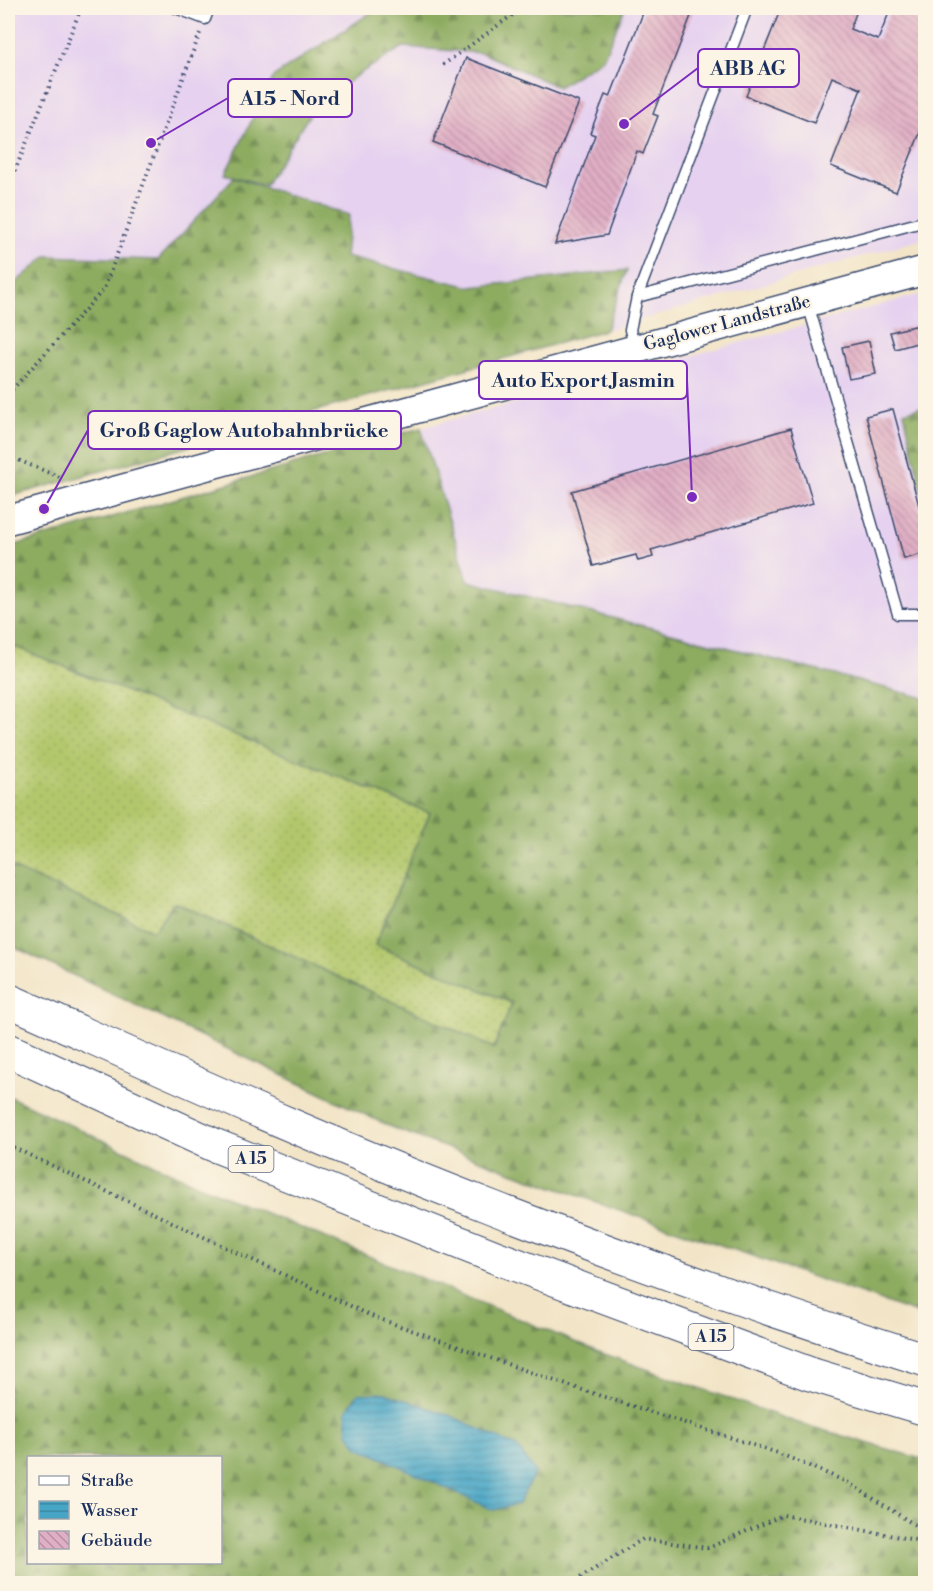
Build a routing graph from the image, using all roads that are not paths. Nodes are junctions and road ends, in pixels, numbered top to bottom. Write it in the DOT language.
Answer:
graph roads {
  1 [pos="176,8"];
  2 [pos="209,8"];
  3 [pos="747,8"];
  4 [pos="926,221"];
  5 [pos="923,274"];
  6 [pos="637,297"];
  7 [pos="807,301"];
  8 [pos="635,348"];
  9 [pos="8,520"];
  10 [pos="926,614"];
  11 [pos="8,1000"];
  12 [pos="8,1050"];
  13 [pos="926,1360"];
  14 [pos="926,1409"];
  1 -- 2 [label="lane"];
  3 -- 6 [label="lane"];
  4 -- 6 [label="lane"];
  5 -- 7 [label="main road, Gaglower Landstraße"];
  6 -- 8 [label="lane"];
  7 -- 8 [label="main road, Gaglower Landstraße"];
  7 -- 10 [label="lane"];
  8 -- 9 [label="main road, Gaglower Landstraße"];
  11 -- 13 [label="highway, A 15"];
  12 -- 14 [label="highway, A 15"];
}
